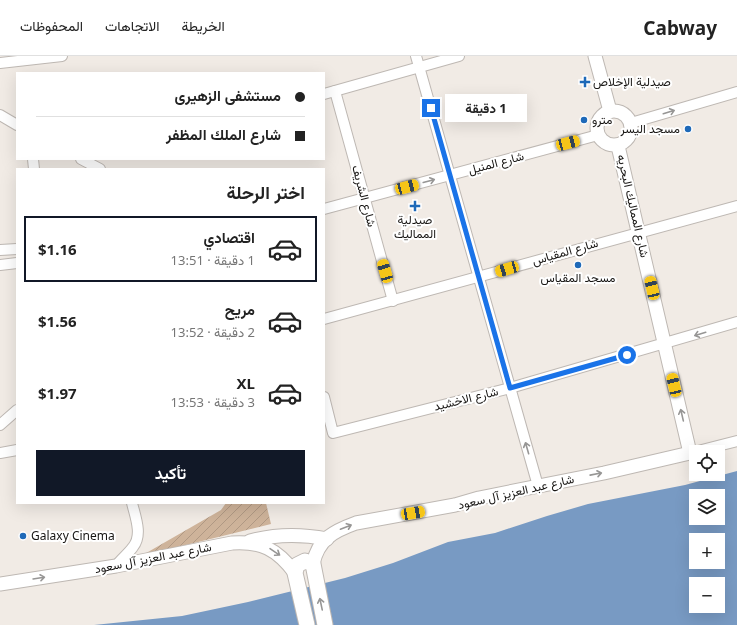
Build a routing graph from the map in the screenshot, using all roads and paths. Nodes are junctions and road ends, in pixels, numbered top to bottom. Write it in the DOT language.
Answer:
graph roads {
  1 [pos="62,56"];
  2 [pos="416,56"];
  3 [pos="459,56"];
  4 [pos="595,56"];
  5 [pos="0,63"];
  6 [pos="419,67"];
  7 [pos="335,91"];
  8 [pos="737,92"];
  9 [pos="325,94"];
  10 [pos="610,111"];
  11 [pos="0,115"];
  12 [pos="631,123"];
  13 [pos="16,124"];
  14 [pos="598,135"];
  15 [pos="618,146"];
  16 [pos="83,160"];
  17 [pos="98,168"];
  18 [pos="450,175"];
  19 [pos="364,198"];
  20 [pos="737,206"];
  21 [pos="325,209"];
  22 [pos="639,232"];
  23 [pos="16,249"];
  24 [pos="0,250"];
  25 [pos="16,263"];
  26 [pos="0,265"];
  27 [pos="478,277"];
  28 [pos="393,301"];
  29 [pos="325,320"];
  30 [pos="737,322"];
  31 [pos="665,344"];
  32 [pos="510,388"];
  33 [pos="325,401"];
  34 [pos="16,411"];
  35 [pos="0,425"];
  36 [pos="737,441"];
  37 [pos="721,445"];
  38 [pos="689,449"];
  39 [pos="16,450"];
  40 [pos="0,453"];
  41 [pos="689,453"];
  42 [pos="538,486"];
  43 [pos="132,504"];
  44 [pos="327,538"];
  45 [pos="247,542"];
  46 [pos="313,564"];
  47 [pos="116,566"];
  48 [pos="296,579"];
  49 [pos="0,584"];
  50 [pos="307,625"];
  51 [pos="325,625"];
  1 -- 5 [label="street"];
  2 -- 6 [label="street"];
  3 -- 6 [label="street"];
  4 -- 10 [label="main road"];
  6 -- 7 [label="street"];
  6 -- 18 [label="street"];
  7 -- 9 [label="street"];
  7 -- 19 [label="street, شارع الشريف"];
  12 -- 8 [label="street, one-way"];
  10 -- 12 [label="main road"];
  10 -- 14 [label="main road"];
  11 -- 13 [label="street"];
  12 -- 15 [label="main road"];
  14 -- 15 [label="main road"];
  14 -- 18 [label="street, شارع المنيل"];
  15 -- 22 [label="main road, شارع المماليك البحريه"];
  16 -- 17 [label="street"];
  19 -- 18 [label="street, شارع المنيل, one-way"];
  18 -- 27 [label="street"];
  19 -- 21 [label="street, شارع المنيل"];
  19 -- 28 [label="street, شارع الشريف"];
  20 -- 22 [label="street, شارع المقياس"];
  22 -- 27 [label="street, شارع المقياس"];
  22 -- 31 [label="main road, شارع المماليك البحريه"];
  23 -- 24 [label="street"];
  25 -- 26 [label="street"];
  27 -- 28 [label="street, شارع المقياس"];
  27 -- 32 [label="street"];
  28 -- 29 [label="street, شارع المقياس"];
  30 -- 31 [label="street, شارع الاخشيد, one-way"];
  31 -- 32 [label="street, شارع الاخشيد"];
  38 -- 31 [label="main road, شارع المماليك البحريه, one-way"];
  32 -- 33 [label="street, شارع الاخشيد"];
  42 -- 32 [label="street, one-way"];
  34 -- 35 [label="street"];
  36 -- 37 [label="street, شارع عبد العزيز آل سعود"];
  39 -- 40 [label="street"];
  42 -- 41 [label="main road, شارع عبد العزيز آل سعود, one-way"];
  44 -- 42 [label="main road, شارع عبد العزيز آل سعود, one-way"];
  43 -- 47 [label="street"];
  44 -- 45 [label="main road"];
  44 -- 46 [label="main road, شارع عبد العزيز آل سعود"];
  45 -- 47 [label="main road, شارع عبد العزيز آل سعود"];
  45 -- 48 [label="main road, شارع عبد العزيز آل سعود, one-way"];
  46 -- 48 [label="highway"];
  51 -- 46 [label="highway, one-way"];
  49 -- 47 [label="main road, شارع عبد العزيز آل سعود, one-way"];
  48 -- 50 [label="highway"];
}
